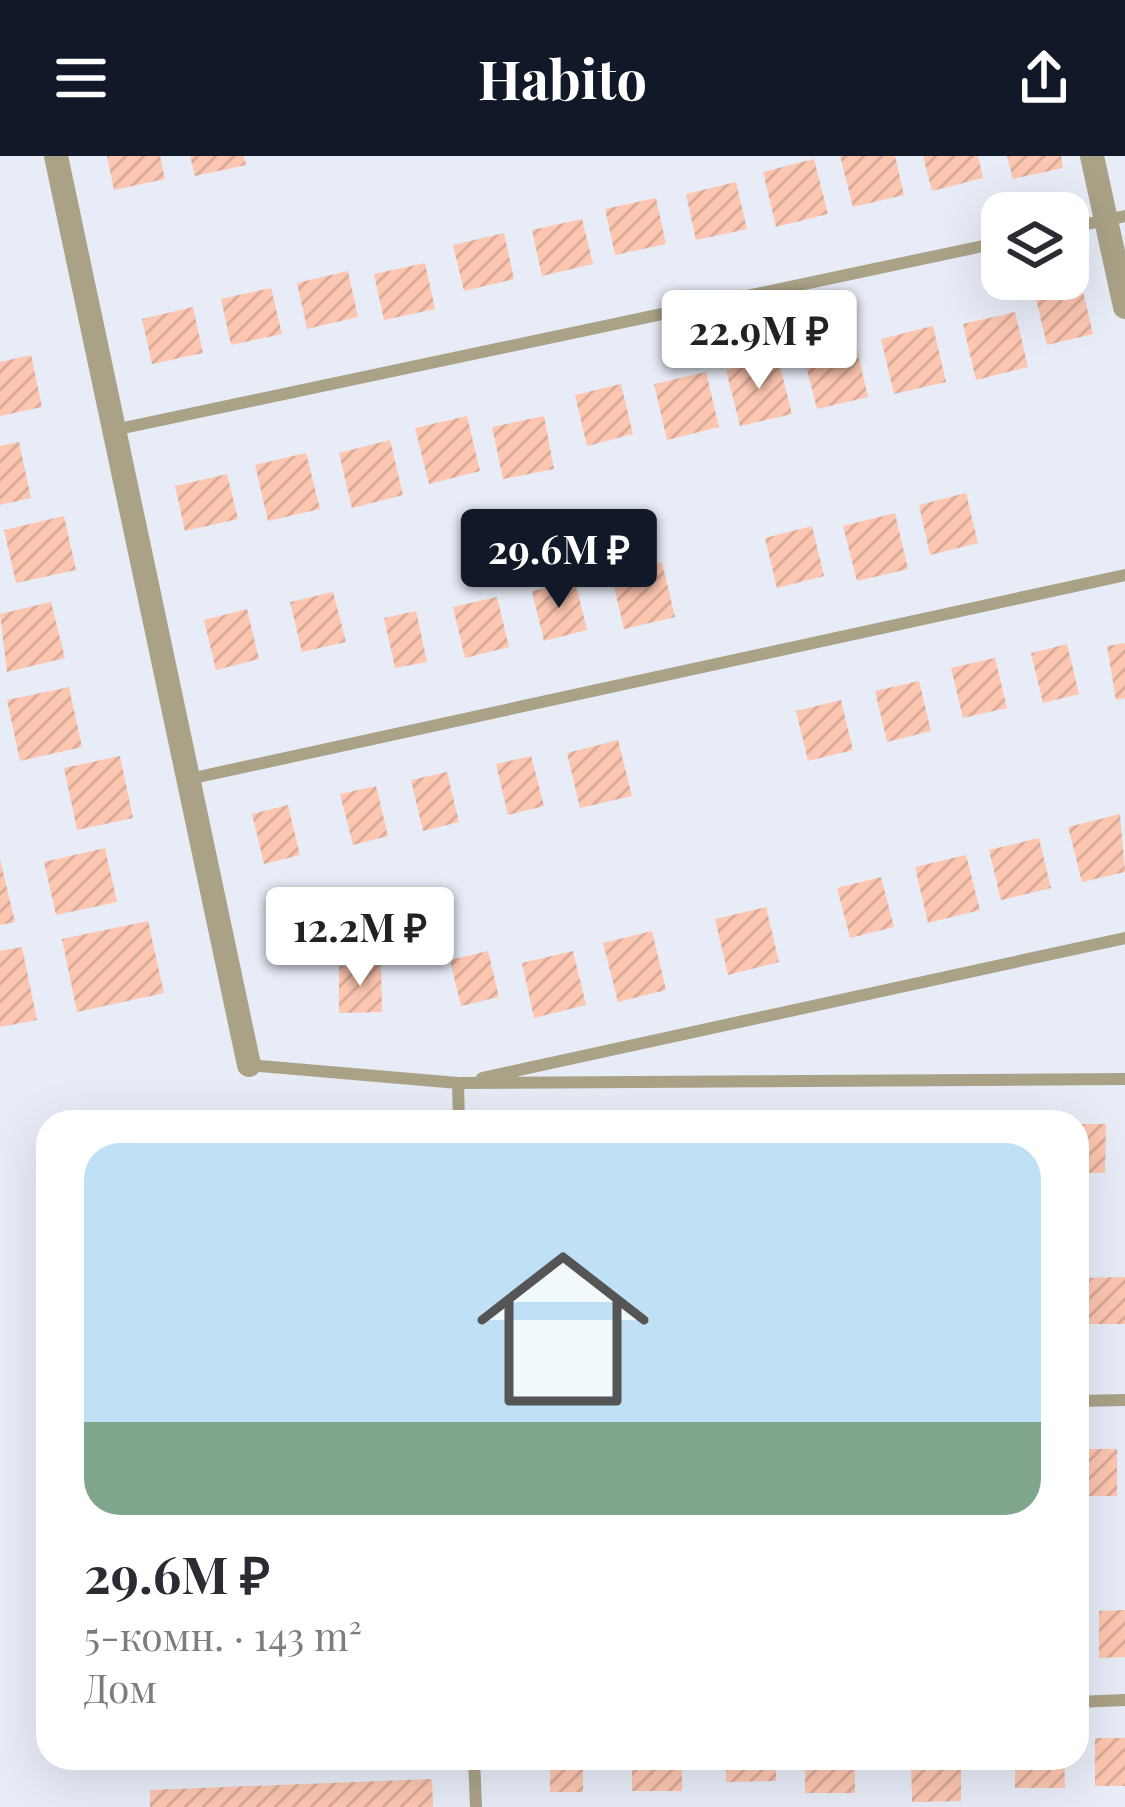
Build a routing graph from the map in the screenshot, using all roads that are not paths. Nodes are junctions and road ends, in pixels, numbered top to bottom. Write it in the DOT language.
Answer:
graph roads {
  1 [pos="56,156"];
  2 [pos="1092,156"];
  3 [pos="1115,218"];
  4 [pos="981,246"];
  5 [pos="1125,307"];
  6 [pos="114,430"];
  7 [pos="1125,575"];
  8 [pos="189,778"];
  9 [pos="1125,938"];
  10 [pos="249,1065"];
  11 [pos="1125,1079"];
  12 [pos="458,1083"];
  13 [pos="459,1110"];
  14 [pos="1125,1400"];
  15 [pos="1089,1401"];
  16 [pos="1125,1700"];
  17 [pos="1089,1702"];
  18 [pos="474,1770"];
  19 [pos="476,1807"];
  1 -- 6 [label="street"];
  2 -- 3 [label="street"];
  3 -- 5 [label="street"];
  4 -- 6 [label="lane"];
  6 -- 8 [label="street"];
  7 -- 8 [label="lane"];
  8 -- 10 [label="street"];
  9 -- 12 [label="lane"];
  10 -- 12 [label="lane"];
  11 -- 12 [label="lane"];
  12 -- 13 [label="lane"];
  14 -- 15 [label="lane"];
  16 -- 17 [label="lane"];
  18 -- 19 [label="lane"];
}
